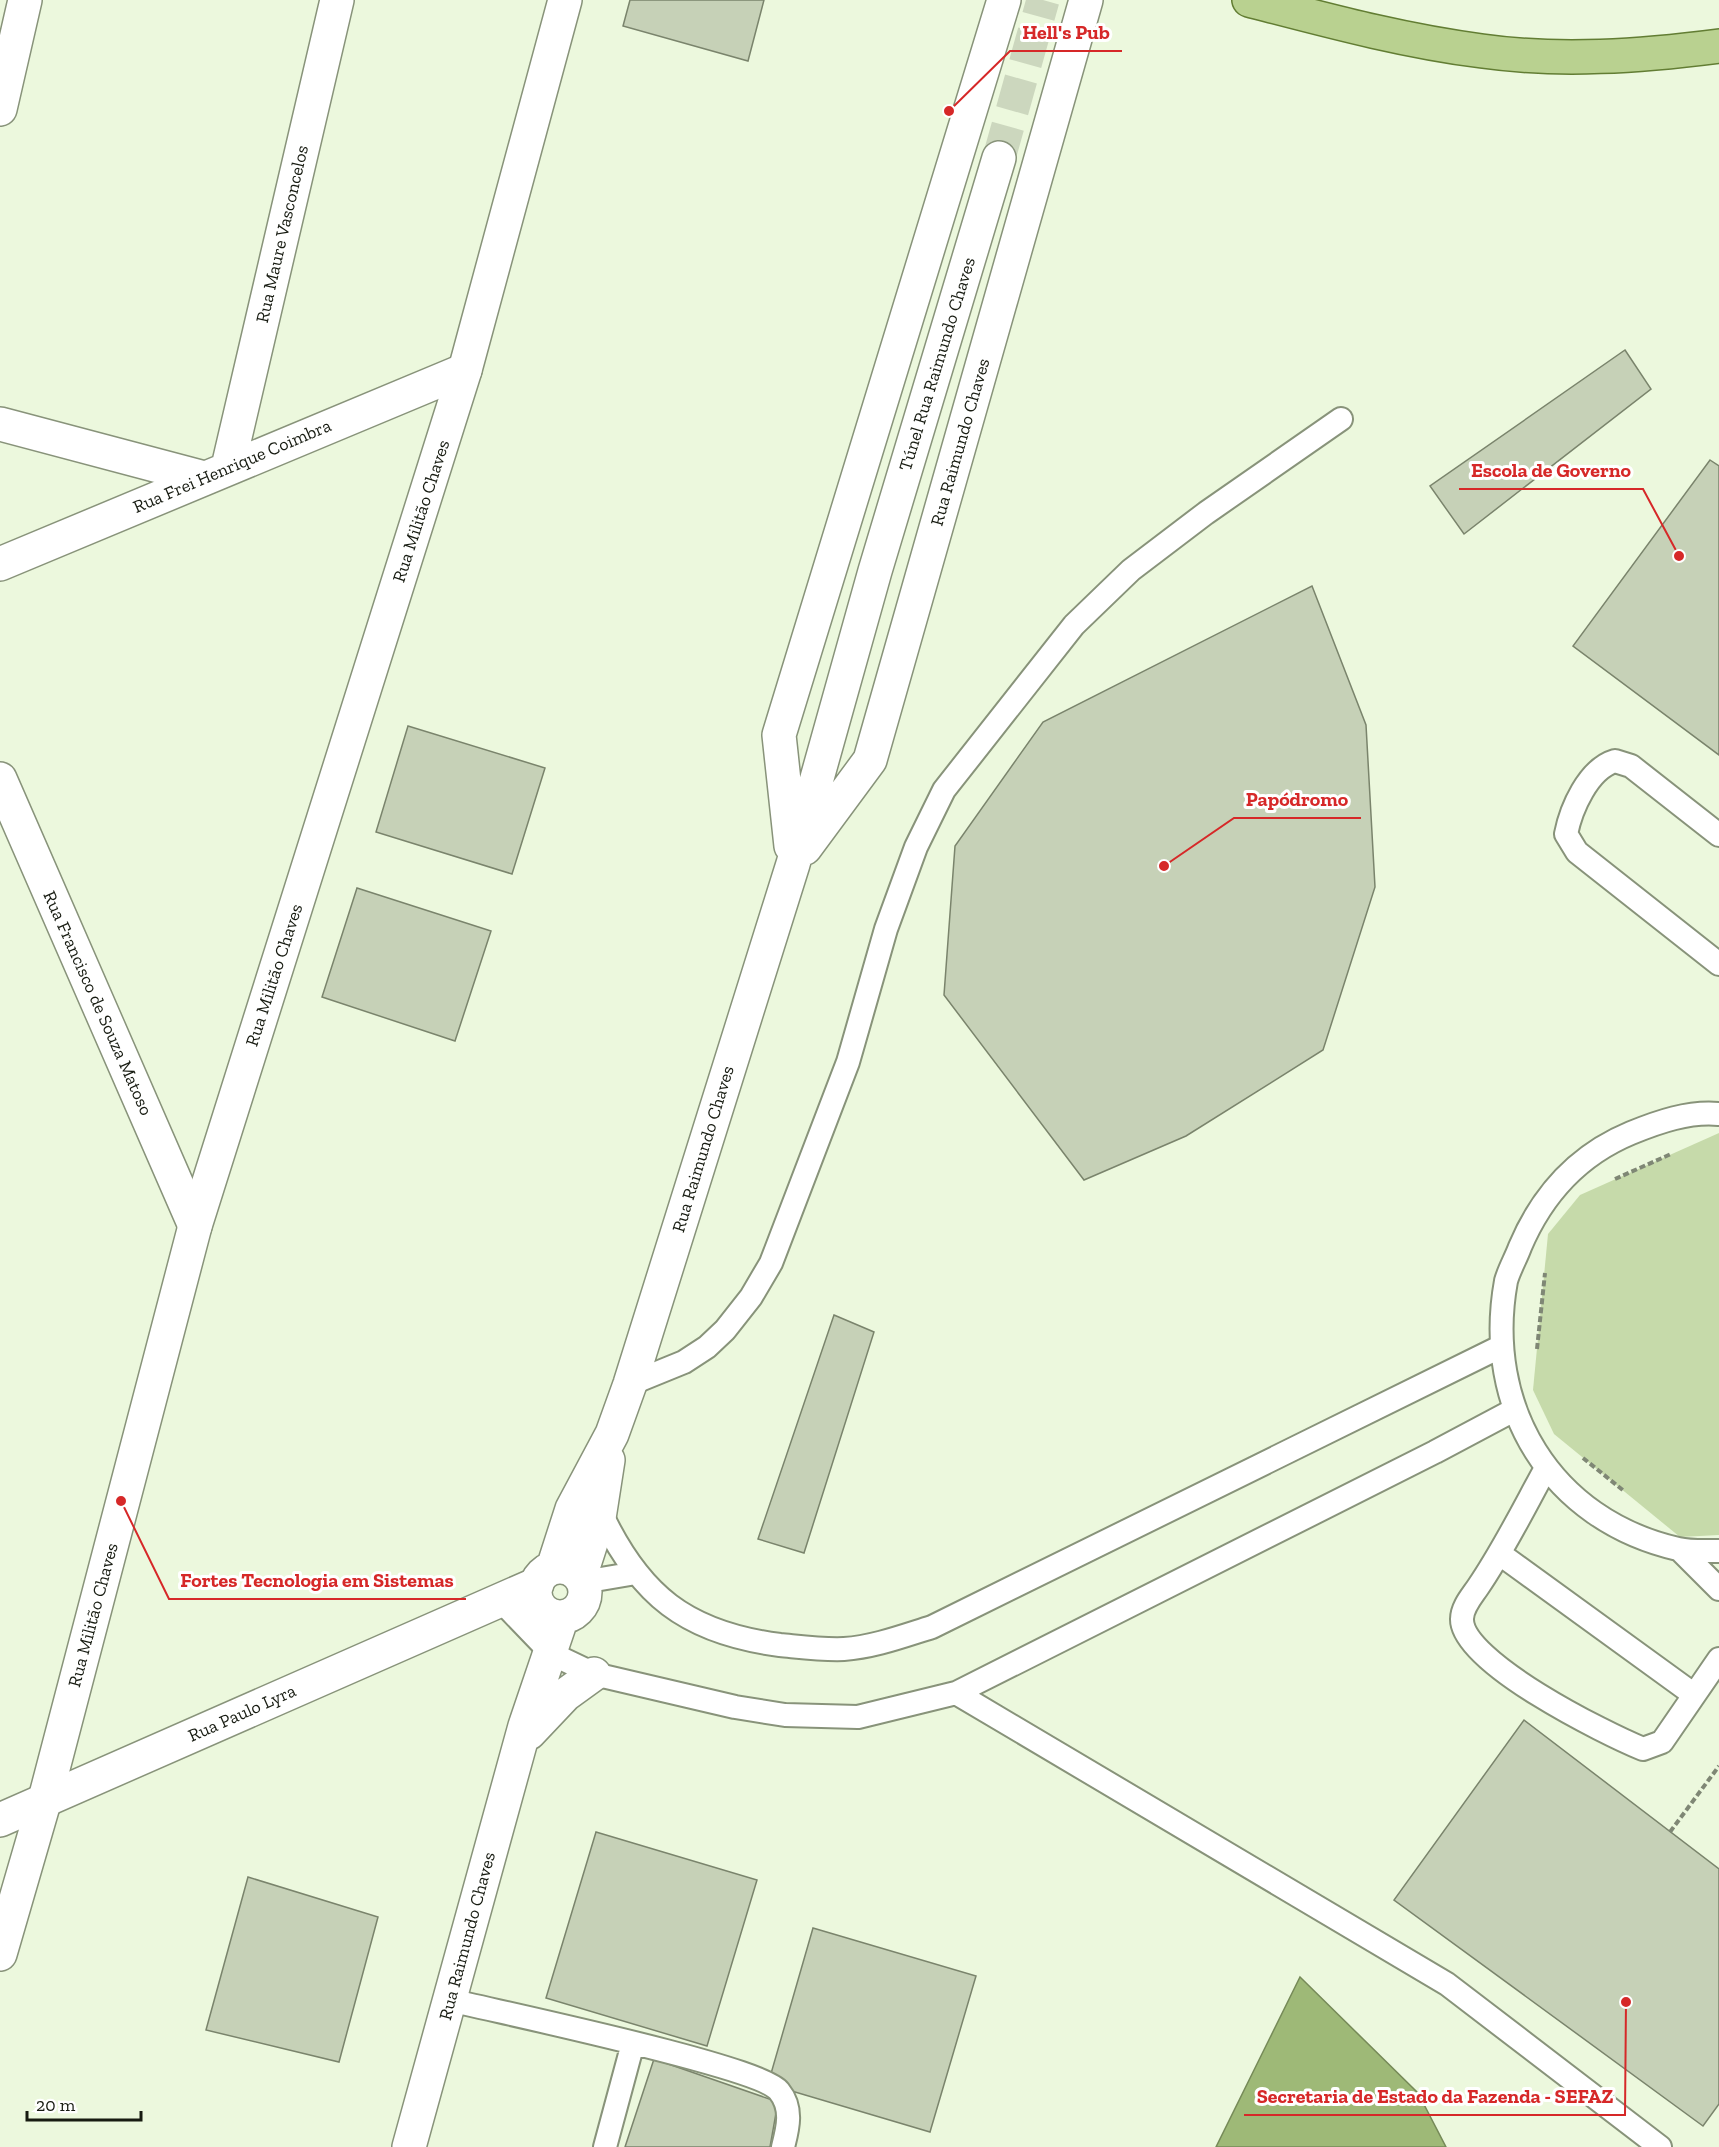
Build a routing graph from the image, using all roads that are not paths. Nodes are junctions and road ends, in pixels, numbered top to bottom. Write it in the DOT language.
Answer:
graph roads {
  1 [pos="25,0"];
  2 [pos="337,0"];
  3 [pos="565,0"];
  4 [pos="1004,0"];
  5 [pos="1086,0"];
  6 [pos="1249,0"];
  7 [pos="1719,46"];
  8 [pos="0,108"];
  9 [pos="999,158"];
  10 [pos="465,370"];
  11 [pos="1341,419"];
  12 [pos="0,424"];
  13 [pos="216,472"];
  14 [pos="0,564"];
  15 [pos="875,571"];
  16 [pos="0,779"];
  17 [pos="1719,835"];
  18 [pos="793,864"];
  19 [pos="1719,964"];
  20 [pos="1719,1114"];
  21 [pos="195,1226"];
  22 [pos="1500,1347"];
  23 [pos="630,1384"];
  24 [pos="1514,1410"];
  25 [pos="612,1434"];
  26 [pos="1546,1468"];
  27 [pos="600,1511"];
  28 [pos="1680,1550"];
  29 [pos="1719,1551"];
  30 [pos="1500,1554"];
  31 [pos="636,1573"];
  32 [pos="1719,1589"];
  33 [pos="554,1604"];
  34 [pos="494,1605"];
  35 [pos="1719,1659"];
  36 [pos="594,1674"];
  37 [pos="956,1693"];
  38 [pos="1693,1694"];
  39 [pos="524,1733"];
  40 [pos="45,1799"];
  41 [pos="0,1820"];
  42 [pos="0,1954"];
  43 [pos="450,2000"];
  44 [pos="633,2043"];
  45 [pos="410,2147"];
  46 [pos="605,2147"];
  47 [pos="783,2147"];
  48 [pos="1660,2147"];
  1 -- 8 [label="street"];
  2 -- 13 [label="street, Rua Maure Vasconcelos"];
  3 -- 10 [label="street, Rua Militão Chaves"];
  4 -- 18 [label="street, Rua Raimundo Chaves"];
  5 -- 18 [label="street, Rua Raimundo Chaves"];
  6 -- 7 [label="main road"];
  9 -- 15 [label="street, Túnel Rua Raimundo Chaves"];
  10 -- 13 [label="street, Rua Frei Henrique Coimbra"];
  10 -- 21 [label="street, Rua Militão Chaves"];
  11 -- 23 [label="lane"];
  12 -- 13 [label="street"];
  13 -- 14 [label="street, Rua Frei Henrique Coimbra"];
  15 -- 18 [label="street, Rua Raimundo Chaves"];
  16 -- 21 [label="street, Rua Francisco de Souza Matoso"];
  17 -- 19 [label="lane"];
  18 -- 23 [label="street, Rua Raimundo Chaves"];
  20 -- 22 [label="lane"];
  21 -- 40 [label="street, Rua Militão Chaves"];
  22 -- 24 [label="lane"];
  22 -- 31 [label="lane"];
  23 -- 25 [label="street, Rua Raimundo Chaves"];
  24 -- 26 [label="lane"];
  24 -- 37 [label="lane"];
  25 -- 27 [label="street, Rua Raimundo Chaves"];
  25 -- 33 [label="street, Rua Raimundo Chaves"];
  26 -- 28 [label="lane"];
  26 -- 30 [label="lane"];
  27 -- 31 [label="lane"];
  27 -- 33 [label="street, Rua Raimundo Chaves"];
  28 -- 29 [label="lane"];
  28 -- 32 [label="lane"];
  30 -- 38 [label="lane"];
  30 -- 38 [label="lane"];
  31 -- 33 [label="lane"];
  33 -- 34 [label="street, Rua Paulo Lyra"];
  33 -- 34 [label="lane"];
  33 -- 36 [label="lane"];
  33 -- 39 [label="street, Rua Raimundo Chaves"];
  34 -- 40 [label="street, Rua Paulo Lyra"];
  35 -- 38 [label="lane"];
  36 -- 37 [label="lane"];
  36 -- 39 [label="street"];
  37 -- 48 [label="lane"];
  39 -- 43 [label="street, Rua Raimundo Chaves"];
  40 -- 41 [label="street, Rua Paulo Lyra"];
  40 -- 42 [label="street, Rua Militão Chaves"];
  43 -- 44 [label="lane"];
  43 -- 45 [label="street, Rua Raimundo Chaves"];
  44 -- 46 [label="lane"];
  44 -- 47 [label="lane"];
}
